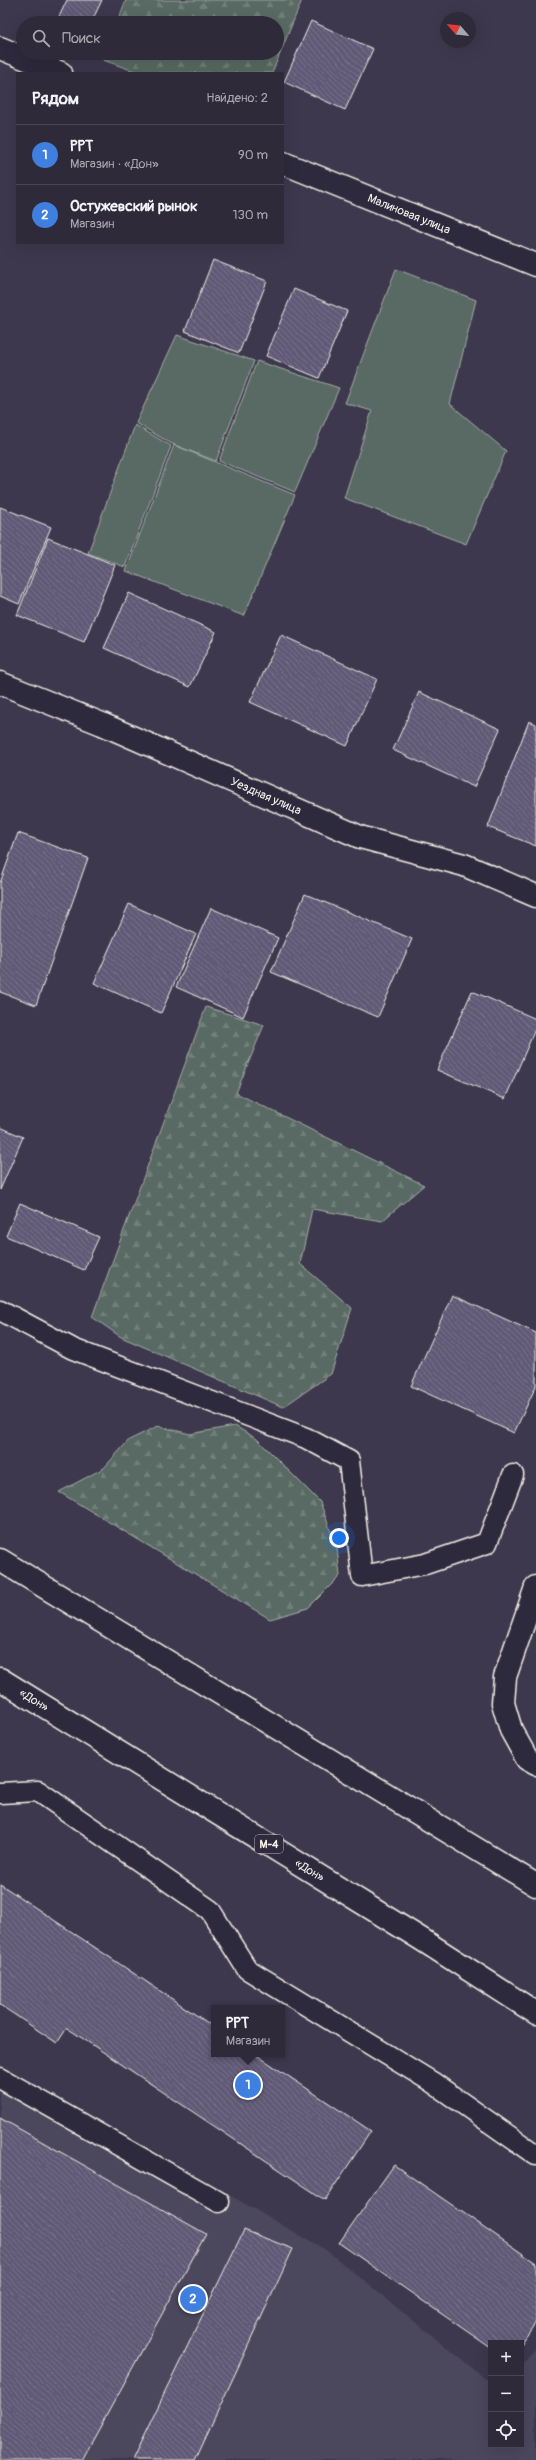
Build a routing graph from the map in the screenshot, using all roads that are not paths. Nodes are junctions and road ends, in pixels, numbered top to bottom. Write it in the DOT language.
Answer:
graph roads {
  1 [pos="0,48"];
  2 [pos="16,55"];
  3 [pos="29,60"];
  4 [pos="59,72"];
  5 [pos="284,163"];
  6 [pos="536,265"];
  7 [pos="0,683"];
  8 [pos="536,896"];
  9 [pos="0,1310"];
  10 [pos="513,1475"];
  11 [pos="0,1560"];
  12 [pos="532,1596"];
  13 [pos="0,1679"];
  14 [pos="536,1764"];
  15 [pos="0,1793"];
  16 [pos="536,1885"];
  17 [pos="536,2013"];
  18 [pos="0,2078"];
  19 [pos="536,2155"];
  20 [pos="219,2202"];
  1 -- 2 [label="main road"];
  3 -- 4 [label="main road"];
  5 -- 6 [label="main road, Малиновая улица"];
  7 -- 8 [label="main road, Уездная улица"];
  9 -- 10 [label="lane"];
  11 -- 16 [label="main road"];
  12 -- 14 [label="main road"];
  13 -- 17 [label="main road, «Дон» / М-4"];
  15 -- 19 [label="lane"];
  18 -- 20 [label="lane"];
}
